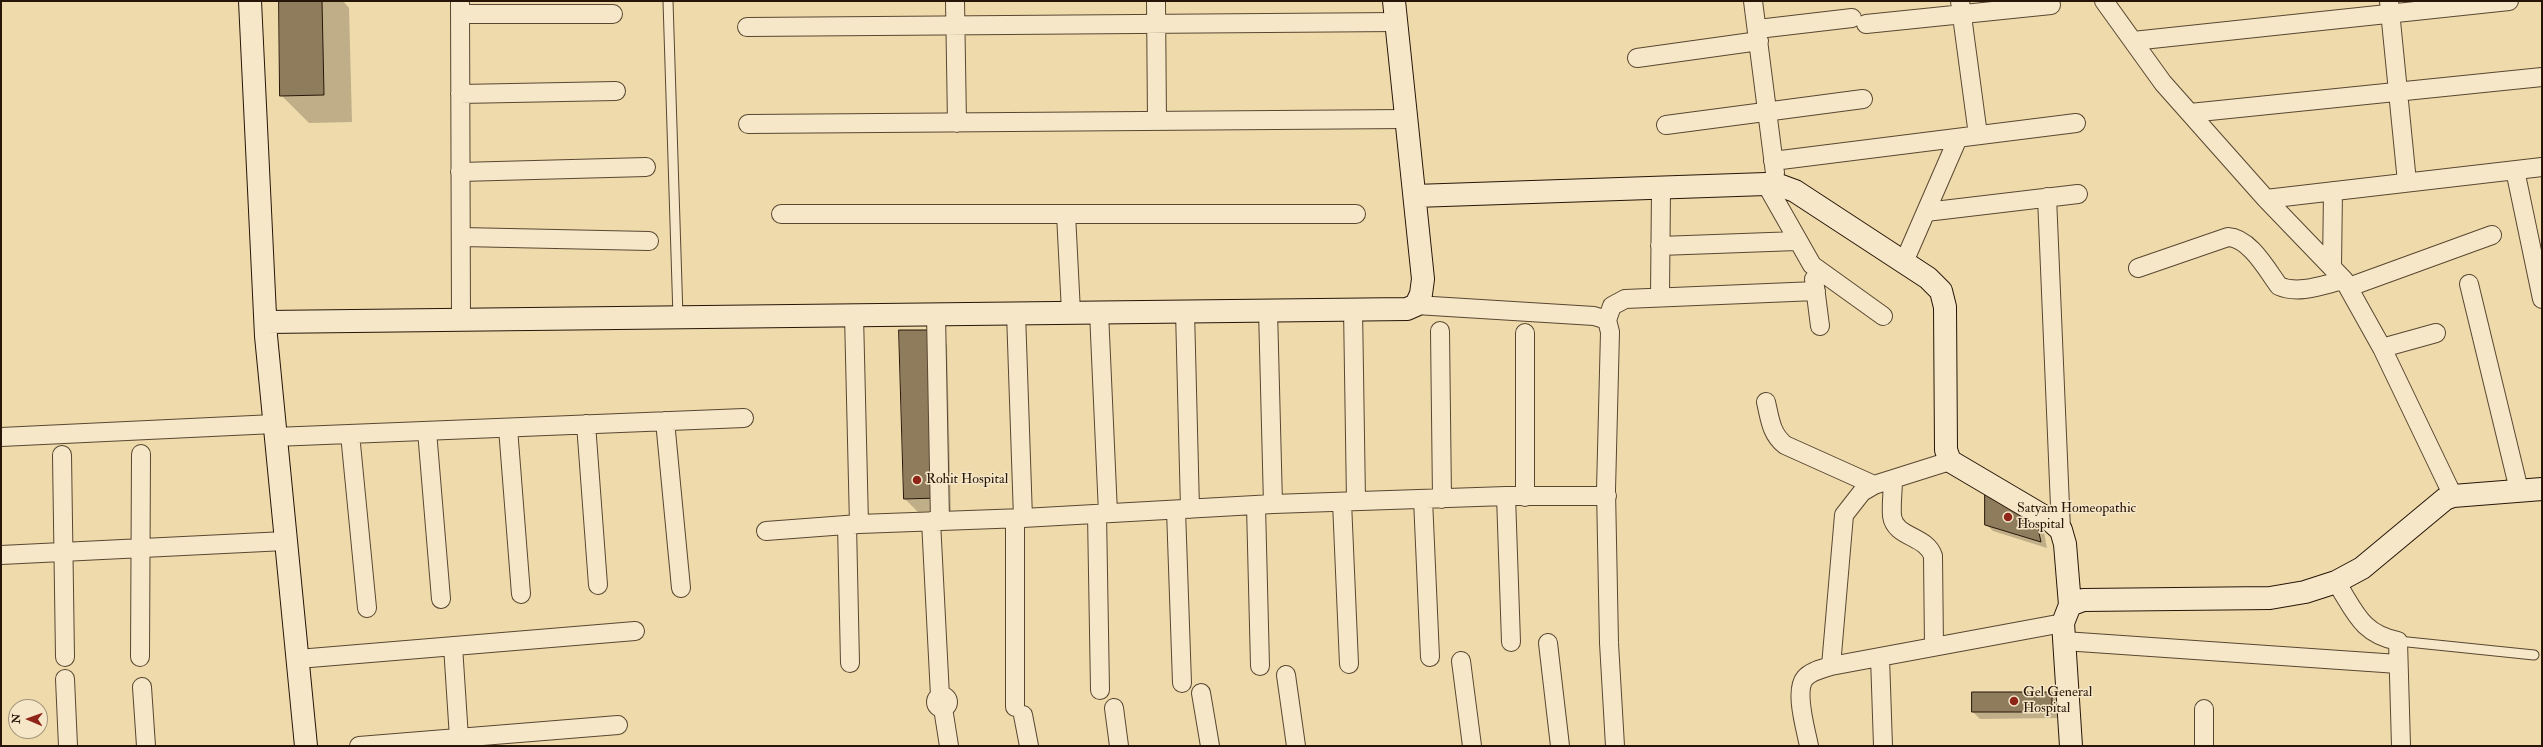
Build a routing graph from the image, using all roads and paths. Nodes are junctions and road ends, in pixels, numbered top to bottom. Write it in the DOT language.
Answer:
graph roads {
  1 [pos="250,1"];
  2 [pos="668,1"];
  3 [pos="955,1"];
  4 [pos="1156,1"];
  5 [pos="1754,1"];
  6 [pos="2104,1"];
  7 [pos="2509,1"];
  8 [pos="2051,5"];
  9 [pos="2389,7"];
  10 [pos="460,8"];
  11 [pos="1961,8"];
  12 [pos="1395,11"];
  13 [pos="613,14"];
  14 [pos="1156,24"];
  15 [pos="956,25"];
  16 [pos="747,27"];
  17 [pos="1758,35"];
  18 [pos="2133,41"];
  19 [pos="1637,58"];
  20 [pos="2542,77"];
  21 [pos="616,91"];
  22 [pos="2398,92"];
  23 [pos="460,94"];
  24 [pos="1863,99"];
  25 [pos="1768,113"];
  26 [pos="2190,113"];
  27 [pos="1406,119"];
  28 [pos="1157,121"];
  29 [pos="957,123"];
  30 [pos="2076,123"];
  31 [pos="748,124"];
  32 [pos="1666,125"];
  33 [pos="1978,135"];
  34 [pos="1958,138"];
  35 [pos="1773,161"];
  36 [pos="2542,167"];
  37 [pos="646,168"];
  38 [pos="2515,170"];
  39 [pos="460,172"];
  40 [pos="2407,182"];
  41 [pos="1771,184"];
  42 [pos="1660,188"];
  43 [pos="2333,191"];
  44 [pos="2078,194"];
  45 [pos="1415,196"];
  46 [pos="2047,197"];
  47 [pos="2266,199"];
  48 [pos="1926,212"];
  49 [pos="781,214"];
  50 [pos="1066,214"];
  51 [pos="1356,214"];
  52 [pos="2492,235"];
  53 [pos="462,237"];
  54 [pos="649,241"];
  55 [pos="1797,241"];
  56 [pos="1660,246"];
  57 [pos="1904,262"];
  58 [pos="1812,265"];
  59 [pos="2332,267"];
  60 [pos="2138,268"];
  61 [pos="2346,283"];
  62 [pos="2469,284"];
  63 [pos="1816,291"];
  64 [pos="1660,296"];
  65 [pos="2542,299"];
  66 [pos="1416,305"];
  67 [pos="1352,308"];
  68 [pos="1268,310"];
  69 [pos="1185,311"];
  70 [pos="1071,312"];
  71 [pos="1099,312"];
  72 [pos="1016,313"];
  73 [pos="936,314"];
  74 [pos="854,315"];
  75 [pos="1883,316"];
  76 [pos="678,317"];
  77 [pos="461,320"];
  78 [pos="1607,320"];
  79 [pos="266,322"];
  80 [pos="1820,326"];
  81 [pos="1440,330"];
  82 [pos="1525,333"];
  83 [pos="2436,333"];
  84 [pos="2382,348"];
  85 [pos="1766,402"];
  86 [pos="744,418"];
  87 [pos="665,421"];
  88 [pos="586,424"];
  89 [pos="508,428"];
  90 [pos="275,431"];
  91 [pos="427,431"];
  92 [pos="350,434"];
  93 [pos="1,437"];
  94 [pos="141,454"];
  95 [pos="62,455"];
  96 [pos="1950,461"];
  97 [pos="1893,479"];
  98 [pos="1874,485"];
  99 [pos="2542,489"];
  100 [pos="2519,490"];
  101 [pos="1506,496"];
  102 [pos="1607,496"];
  103 [pos="1525,497"];
  104 [pos="2449,498"];
  105 [pos="1423,499"];
  106 [pos="1442,499"];
  107 [pos="1349,502"];
  108 [pos="1265,505"];
  109 [pos="1183,509"];
  110 [pos="1103,513"];
  111 [pos="1019,518"];
  112 [pos="935,521"];
  113 [pos="853,524"];
  114 [pos="2061,530"];
  115 [pos="766,532"];
  116 [pos="286,541"];
  117 [pos="141,549"];
  118 [pos="64,553"];
  119 [pos="1,555"];
  120 [pos="2336,582"];
  121 [pos="598,585"];
  122 [pos="681,588"];
  123 [pos="521,594"];
  124 [pos="441,598"];
  125 [pos="367,608"];
  126 [pos="2066,623"];
  127 [pos="635,631"];
  128 [pos="2398,641"];
  129 [pos="1511,642"];
  130 [pos="1548,643"];
  131 [pos="453,646"];
  132 [pos="1934,647"];
  133 [pos="2534,655"];
  134 [pos="65,657"];
  135 [pos="140,657"];
  136 [pos="1430,657"];
  137 [pos="1880,657"];
  138 [pos="298,659"];
  139 [pos="1461,661"];
  140 [pos="850,663"];
  141 [pos="1349,664"];
  142 [pos="2398,664"];
  143 [pos="1260,666"];
  144 [pos="1831,666"];
  145 [pos="1286,675"];
  146 [pos="65,679"];
  147 [pos="1182,682"];
  148 [pos="142,687"];
  149 [pos="1100,690"];
  150 [pos="1201,693"];
  151 [pos="1114,708"];
  152 [pos="2204,709"];
  153 [pos="618,725"];
  154 [pos="459,738"];
  155 [pos="68,746"];
  156 [pos="146,746"];
  157 [pos="306,746"];
  158 [pos="359,746"];
  159 [pos="949,746"];
  160 [pos="1029,746"];
  161 [pos="1119,746"];
  162 [pos="1210,746"];
  163 [pos="1296,746"];
  164 [pos="1472,746"];
  165 [pos="1560,746"];
  166 [pos="1615,746"];
  167 [pos="1809,746"];
  168 [pos="1883,746"];
  169 [pos="2071,746"];
  170 [pos="2204,746"];
  171 [pos="2401,746"];
  1 -- 79 [label="street"];
  2 -- 76 [label="lane"];
  3 -- 15 [label="street"];
  4 -- 14 [label="street"];
  5 -- 17 [label="street"];
  6 -- 18 [label="street"];
  7 -- 9 [label="street"];
  8 -- 11 [label="street"];
  9 -- 18 [label="street"];
  9 -- 22 [label="street"];
  10 -- 13 [label="street"];
  10 -- 23 [label="street"];
  11 -- 17 [label="street"];
  11 -- 33 [label="street"];
  12 -- 14 [label="street"];
  12 -- 27 [label="street"];
  14 -- 15 [label="street"];
  14 -- 28 [label="street"];
  15 -- 16 [label="street"];
  15 -- 29 [label="street"];
  17 -- 19 [label="street"];
  17 -- 25 [label="street"];
  18 -- 26 [label="street"];
  20 -- 22 [label="street"];
  21 -- 23 [label="street"];
  22 -- 26 [label="street"];
  22 -- 40 [label="street"];
  23 -- 39 [label="street"];
  24 -- 25 [label="street"];
  25 -- 32 [label="street"];
  25 -- 35 [label="street"];
  26 -- 47 [label="street"];
  27 -- 28 [label="street"];
  27 -- 45 [label="street"];
  28 -- 29 [label="street"];
  29 -- 31 [label="street"];
  30 -- 33 [label="street"];
  33 -- 34 [label="street"];
  34 -- 35 [label="street"];
  34 -- 48 [label="street"];
  35 -- 41 [label="street"];
  36 -- 38 [label="street"];
  37 -- 39 [label="street"];
  38 -- 40 [label="street"];
  38 -- 65 [label="street"];
  39 -- 53 [label="street"];
  40 -- 43 [label="street"];
  41 -- 42 [label="street"];
  41 -- 55 [label="street"];
  41 -- 57 [label="street"];
  42 -- 45 [label="street"];
  42 -- 56 [label="street"];
  43 -- 47 [label="street"];
  43 -- 59 [label="street"];
  44 -- 46 [label="street"];
  45 -- 66 [label="street"];
  46 -- 48 [label="street"];
  46 -- 114 [label="street"];
  47 -- 59 [label="street"];
  48 -- 57 [label="street"];
  49 -- 50 [label="street"];
  50 -- 51 [label="street"];
  50 -- 70 [label="street"];
  52 -- 61 [label="street"];
  53 -- 54 [label="street"];
  53 -- 77 [label="street"];
  55 -- 56 [label="street"];
  55 -- 58 [label="street"];
  56 -- 64 [label="street"];
  57 -- 96 [label="street"];
  58 -- 63 [label="street"];
  58 -- 75 [label="street"];
  59 -- 61 [label="street"];
  60 -- 61 [label="street"];
  61 -- 84 [label="street"];
  62 -- 100 [label="street"];
  63 -- 64 [label="street"];
  63 -- 80 [label="street"];
  64 -- 78 [label="street"];
  66 -- 67 [label="street"];
  66 -- 78 [label="street"];
  67 -- 68 [label="street"];
  67 -- 107 [label="street"];
  68 -- 69 [label="street"];
  68 -- 108 [label="street"];
  69 -- 71 [label="street"];
  69 -- 109 [label="street"];
  70 -- 71 [label="street"];
  70 -- 72 [label="street"];
  71 -- 110 [label="street"];
  72 -- 73 [label="street"];
  72 -- 111 [label="street"];
  73 -- 74 [label="street"];
  73 -- 112 [label="street"];
  74 -- 76 [label="street"];
  74 -- 113 [label="street"];
  76 -- 77 [label="street"];
  77 -- 79 [label="street"];
  78 -- 102 [label="street"];
  79 -- 90 [label="street"];
  81 -- 106 [label="street"];
  82 -- 103 [label="street"];
  83 -- 84 [label="street"];
  84 -- 104 [label="street"];
  85 -- 98 [label="street"];
  86 -- 87 [label="street"];
  87 -- 88 [label="street"];
  87 -- 122 [label="street"];
  88 -- 89 [label="street"];
  88 -- 121 [label="street"];
  89 -- 91 [label="street"];
  89 -- 123 [label="street"];
  90 -- 92 [label="street"];
  90 -- 93 [label="street"];
  90 -- 116 [label="street"];
  91 -- 92 [label="street"];
  91 -- 124 [label="street"];
  92 -- 125 [label="street"];
  94 -- 117 [label="street"];
  95 -- 118 [label="street"];
  96 -- 97 [label="street"];
  96 -- 114 [label="street"];
  97 -- 98 [label="street"];
  97 -- 132 [label="street"];
  98 -- 144 [label="street"];
  99 -- 100 [label="street"];
  100 -- 104 [label="street"];
  101 -- 103 [label="street"];
  101 -- 106 [label="street"];
  101 -- 129 [label="street"];
  102 -- 103 [label="street"];
  102 -- 166 [label="street"];
  104 -- 120 [label="street"];
  105 -- 106 [label="street"];
  105 -- 107 [label="street"];
  105 -- 136 [label="street"];
  107 -- 108 [label="street"];
  107 -- 141 [label="street"];
  108 -- 109 [label="street"];
  108 -- 143 [label="street"];
  109 -- 110 [label="street"];
  109 -- 147 [label="street"];
  110 -- 111 [label="street"];
  110 -- 149 [label="street"];
  111 -- 112 [label="street"];
  111 -- 160 [label="street"];
  112 -- 113 [label="street"];
  112 -- 159 [label="street"];
  113 -- 115 [label="street"];
  113 -- 140 [label="street"];
  114 -- 126 [label="street"];
  116 -- 117 [label="street"];
  116 -- 138 [label="street"];
  117 -- 118 [label="street"];
  117 -- 135 [label="street"];
  118 -- 119 [label="street"];
  118 -- 134 [label="street"];
  120 -- 126 [label="street"];
  120 -- 128 [label="street"];
  126 -- 132 [label="street"];
  126 -- 142 [label="street"];
  126 -- 169 [label="street"];
  127 -- 131 [label="street"];
  128 -- 133 [label="lane"];
  128 -- 142 [label="street"];
  130 -- 165 [label="street"];
  131 -- 138 [label="street"];
  131 -- 154 [label="street"];
  132 -- 137 [label="street"];
  137 -- 144 [label="street"];
  137 -- 168 [label="street"];
  138 -- 157 [label="street"];
  139 -- 164 [label="street"];
  142 -- 171 [label="street"];
  144 -- 167 [label="street"];
  145 -- 163 [label="street"];
  146 -- 155 [label="street"];
  148 -- 156 [label="street"];
  150 -- 162 [label="street"];
  151 -- 161 [label="street"];
  152 -- 170 [label="street"];
  153 -- 154 [label="street"];
  154 -- 158 [label="street"];
}
